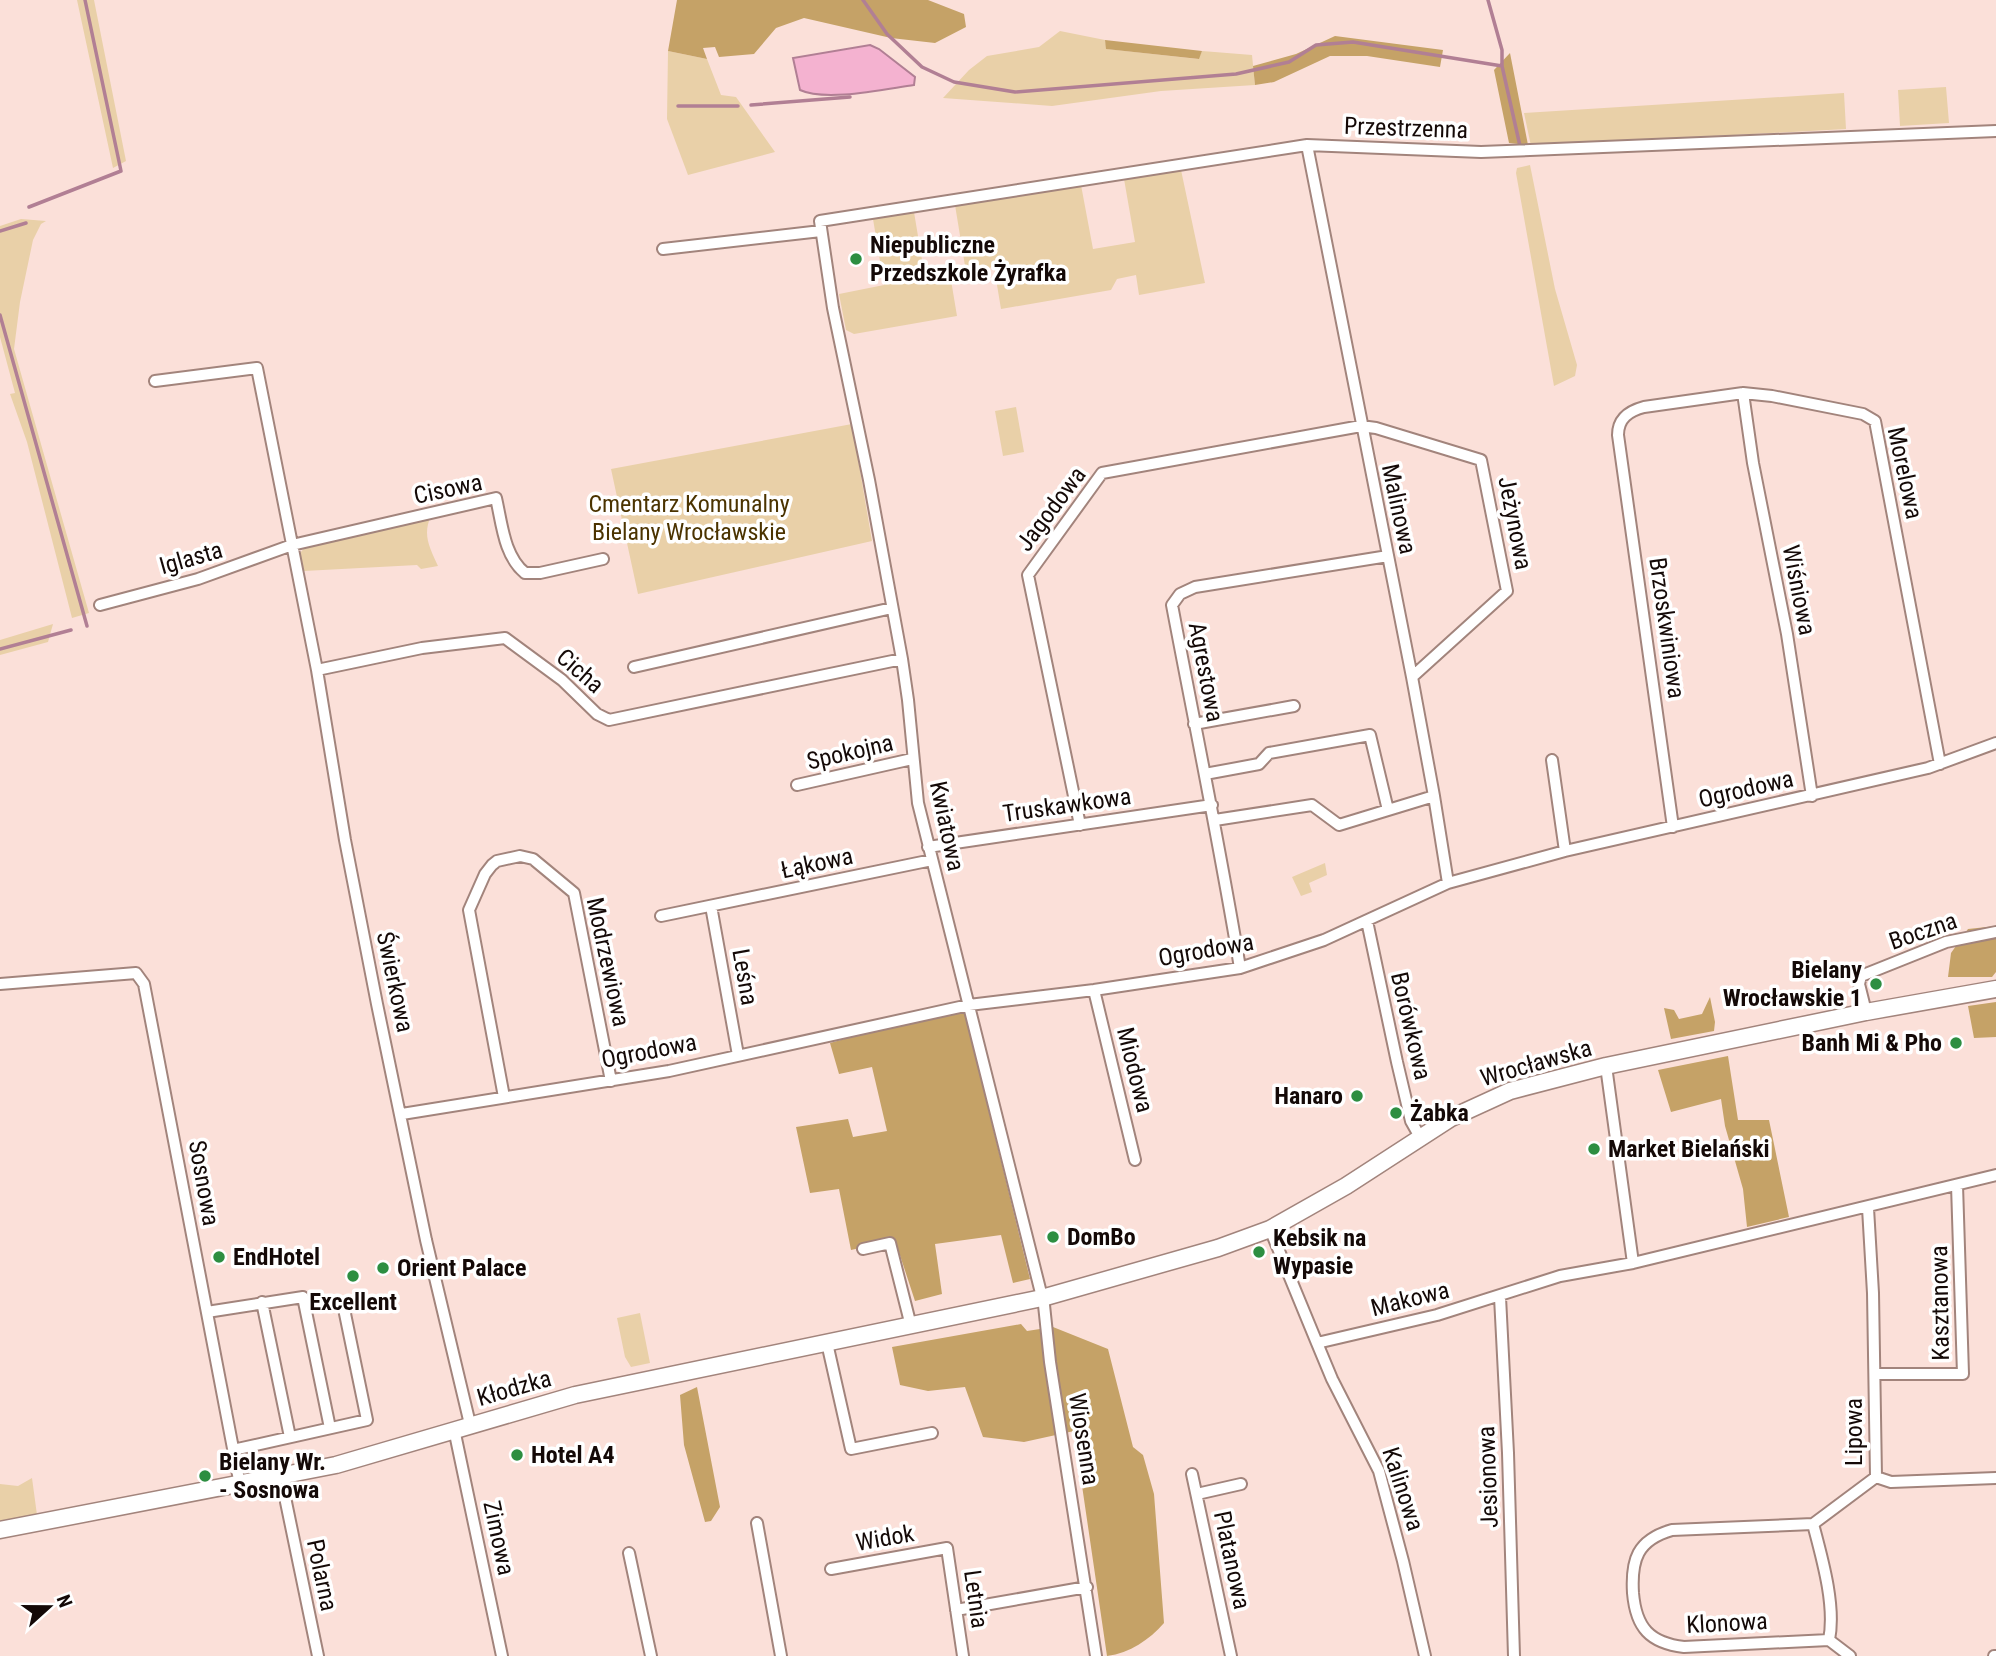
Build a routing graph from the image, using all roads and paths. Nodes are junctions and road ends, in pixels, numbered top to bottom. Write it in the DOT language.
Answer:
graph roads {
  1 [pos="1996,131"];
  2 [pos="1307,145"];
  3 [pos="821,226"];
  4 [pos="663,249"];
  5 [pos="155,381"];
  6 [pos="1743,393"];
  7 [pos="1361,426"];
  8 [pos="1618,435"];
  9 [pos="292,545"];
  10 [pos="1388,556"];
  11 [pos="603,559"];
  12 [pos="100,605"];
  13 [pos="892,608"];
  14 [pos="902,660"];
  15 [pos="634,667"];
  16 [pos="317,670"];
  17 [pos="1412,677"];
  18 [pos="1294,706"];
  19 [pos="1194,724"];
  20 [pos="1996,743"];
  21 [pos="912,759"];
  22 [pos="1552,760"];
  23 [pos="1940,764"];
  24 [pos="1205,774"];
  25 [pos="797,785"];
  26 [pos="1434,796"];
  27 [pos="1812,796"];
  28 [pos="1212,805"];
  29 [pos="1388,810"];
  30 [pos="1215,820"];
  31 [pos="1080,825"];
  32 [pos="1673,827"];
  33 [pos="928,847"];
  34 [pos="1565,851"];
  35 [pos="932,860"];
  36 [pos="1448,883"];
  37 [pos="711,906"];
  38 [pos="662,916"];
  39 [pos="1367,922"];
  40 [pos="1996,932"];
  41 [pos="1240,968"];
  42 [pos="0,984"];
  43 [pos="1996,989"];
  44 [pos="1094,990"];
  45 [pos="969,1005"];
  46 [pos="1866,1012"];
  47 [pos="738,1055"];
  48 [pos="1606,1066"];
  49 [pos="611,1081"];
  50 [pos="504,1097"];
  51 [pos="402,1114"];
  52 [pos="1420,1137"];
  53 [pos="1135,1160"];
  54 [pos="1996,1175"];
  55 [pos="1957,1185"];
  56 [pos="1868,1208"];
  57 [pos="1270,1229"];
  58 [pos="863,1249"];
  59 [pos="1633,1263"];
  60 [pos="1500,1297"];
  61 [pos="1042,1298"];
  62 [pos="262,1302"];
  63 [pos="343,1304"];
  64 [pos="207,1312"];
  65 [pos="911,1326"];
  66 [pos="827,1343"];
  67 [pos="1317,1343"];
  68 [pos="1875,1374"];
  69 [pos="462,1427"];
  70 [pos="331,1428"];
  71 [pos="932,1433"];
  72 [pos="290,1437"];
  73 [pos="233,1450"];
  74 [pos="1192,1474"];
  75 [pos="1876,1477"];
  76 [pos="1996,1478"];
  77 [pos="1241,1484"];
  78 [pos="240,1485"];
  79 [pos="1197,1494"];
  80 [pos="286,1502"];
  81 [pos="757,1523"];
  82 [pos="1813,1524"];
  83 [pos="0,1530"];
  84 [pos="947,1548"];
  85 [pos="629,1553"];
  86 [pos="831,1569"];
  87 [pos="1087,1587"];
  88 [pos="956,1610"];
  89 [pos="1829,1640"];
  90 [pos="318,1656"];
  91 [pos="502,1656"];
  92 [pos="651,1656"];
  93 [pos="781,1656"];
  94 [pos="963,1656"];
  95 [pos="1097,1656"];
  96 [pos="1231,1656"];
  97 [pos="1425,1656"];
  98 [pos="1514,1656"];
  99 [pos="1850,1656"];
  1 -- 2 [label="street, Przestrzenna"];
  2 -- 3 [label="street, Przestrzenna"];
  2 -- 7 [label="street, Malinowa"];
  3 -- 4 [label="street, Przestrzenna"];
  3 -- 13 [label="street, Kwiatowa"];
  5 -- 9 [label="street, Świerkowa"];
  6 -- 8 [label="street, Morelowa"];
  6 -- 23 [label="street, Morelowa"];
  6 -- 27 [label="street, Wiśniowa"];
  7 -- 10 [label="street, Malinowa"];
  7 -- 17 [label="street, Jeżynowa"];
  7 -- 31 [label="street, Jagodowa"];
  8 -- 32 [label="street, Brzoskwiniowa"];
  9 -- 11 [label="street, Cisowa"];
  9 -- 12 [label="street, Iglasta"];
  9 -- 16 [label="street, Świerkowa"];
  10 -- 17 [label="street, Malinowa"];
  10 -- 19 [label="street, Agrestowa"];
  13 -- 14 [label="street, Kwiatowa"];
  13 -- 15 [label="street"];
  14 -- 16 [label="street, Cicha"];
  14 -- 21 [label="street, Kwiatowa"];
  16 -- 51 [label="street, Świerkowa"];
  17 -- 26 [label="street, Malinowa"];
  18 -- 19 [label="street"];
  19 -- 24 [label="street, Agrestowa"];
  20 -- 23 [label="street, Ogrodowa"];
  21 -- 25 [label="street, Spokojna"];
  21 -- 33 [label="street, Kwiatowa"];
  22 -- 34 [label="street"];
  23 -- 27 [label="street, Ogrodowa"];
  24 -- 28 [label="street, Agrestowa"];
  24 -- 29 [label="street"];
  26 -- 29 [label="street"];
  26 -- 36 [label="street, Malinowa"];
  27 -- 32 [label="street, Ogrodowa"];
  28 -- 30 [label="street, Agrestowa"];
  28 -- 31 [label="street, Truskawkowa"];
  29 -- 30 [label="street"];
  30 -- 41 [label="street, Agrestowa"];
  31 -- 33 [label="street, Truskawkowa"];
  32 -- 34 [label="street, Ogrodowa"];
  33 -- 35 [label="street, Kwiatowa"];
  34 -- 36 [label="street, Ogrodowa"];
  35 -- 37 [label="street, Łąkowa"];
  35 -- 45 [label="street, Kwiatowa"];
  36 -- 39 [label="street, Ogrodowa"];
  37 -- 38 [label="street, Łąkowa"];
  37 -- 47 [label="street, Leśna"];
  39 -- 41 [label="street, Ogrodowa"];
  39 -- 52 [label="street, Borówkowa"];
  40 -- 46 [label="street, Boczna"];
  41 -- 44 [label="street, Ogrodowa"];
  42 -- 64 [label="street, Sosnowa"];
  43 -- 46 [label="main road, Wrocławska"];
  44 -- 45 [label="street, Ogrodowa"];
  44 -- 53 [label="street, Miodowa"];
  45 -- 47 [label="street, Ogrodowa"];
  45 -- 61 [label="street, Kwiatowa"];
  46 -- 48 [label="main road, Wrocławska"];
  47 -- 49 [label="street, Ogrodowa"];
  48 -- 52 [label="main road, Wrocławska"];
  48 -- 59 [label="street"];
  49 -- 50 [label="street, Ogrodowa"];
  49 -- 50 [label="street, Modrzewiowa"];
  50 -- 51 [label="street, Ogrodowa"];
  51 -- 69 [label="street, Świerkowa"];
  52 -- 57 [label="main road, Wrocławska"];
  54 -- 55 [label="street, Makowa"];
  55 -- 56 [label="street, Makowa"];
  55 -- 68 [label="street, Kasztanowa"];
  56 -- 59 [label="street, Makowa"];
  56 -- 68 [label="street, Lipowa"];
  57 -- 61 [label="main road, Wrocławska"];
  57 -- 67 [label="street"];
  58 -- 65 [label="street"];
  59 -- 60 [label="street, Makowa"];
  60 -- 67 [label="street, Makowa"];
  60 -- 98 [label="street, Jesionowa"];
  61 -- 65 [label="main road, Kłodzka"];
  61 -- 87 [label="street, Wiosenna"];
  62 -- 64 [label="street"];
  62 -- 70 [label="street"];
  62 -- 72 [label="street"];
  63 -- 70 [label="street"];
  64 -- 73 [label="street, Sosnowa"];
  65 -- 66 [label="main road, Kłodzka"];
  66 -- 69 [label="main road, Kłodzka"];
  66 -- 71 [label="street"];
  67 -- 97 [label="street, Kalinowa"];
  68 -- 75 [label="street, Lipowa"];
  69 -- 78 [label="main road, Kłodzka"];
  69 -- 91 [label="street, Zimowa"];
  70 -- 72 [label="street"];
  72 -- 73 [label="street"];
  73 -- 78 [label="street, Sosnowa"];
  74 -- 79 [label="street, Platanowa"];
  75 -- 76 [label="street"];
  75 -- 82 [label="street, Lipowa"];
  77 -- 79 [label="street"];
  78 -- 83 [label="main road, Kłodzka"];
  79 -- 96 [label="street, Platanowa"];
  80 -- 90 [label="street, Polarna"];
  81 -- 93 [label="street"];
  82 -- 89 [label="street"];
  82 -- 89 [label="street, Klonowa"];
  84 -- 86 [label="street, Widok"];
  84 -- 88 [label="street, Letnia"];
  85 -- 92 [label="street"];
  87 -- 88 [label="street"];
  87 -- 95 [label="street, Wiosenna"];
  88 -- 94 [label="street, Letnia"];
  89 -- 99 [label="street"];
}
